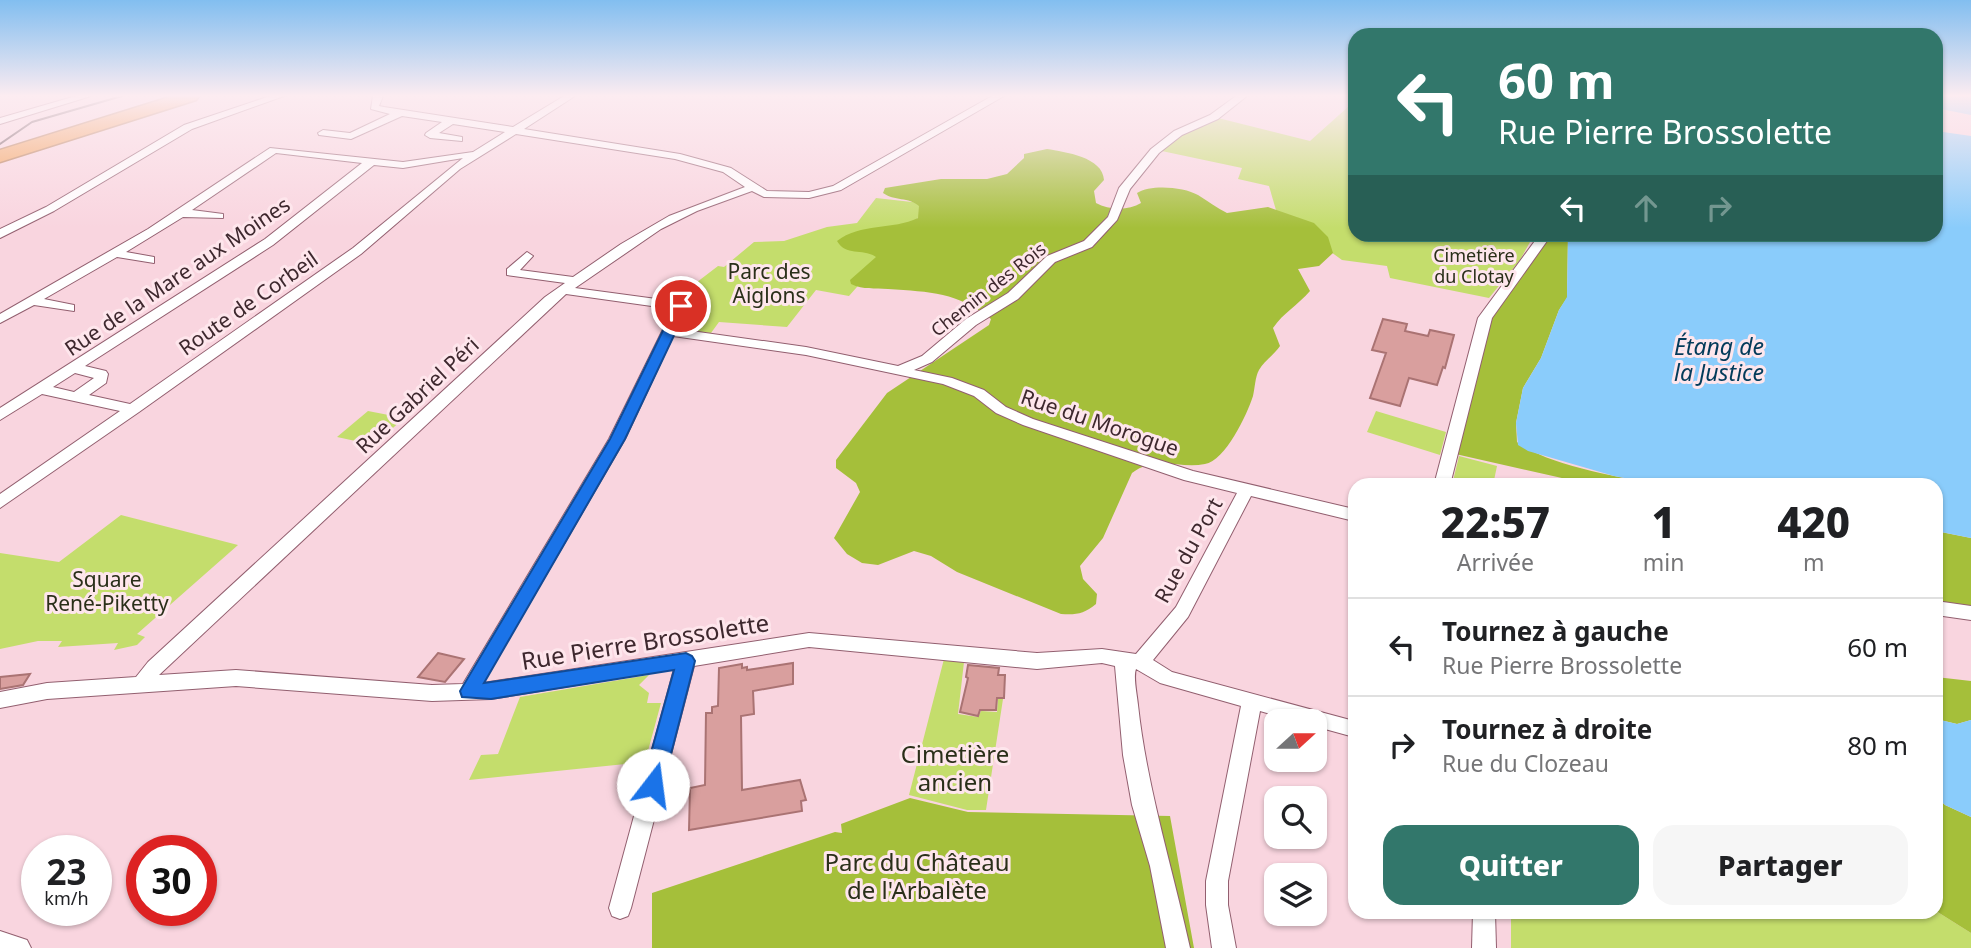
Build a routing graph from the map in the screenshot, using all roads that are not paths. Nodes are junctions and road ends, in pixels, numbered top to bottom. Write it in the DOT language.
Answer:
graph roads {
  1 [pos="31,140"];
  2 [pos="50,140"];
  3 [pos="166,140"];
  4 [pos="499,140"];
  5 [pos="574,140"];
  6 [pos="920,140"];
  7 [pos="1169,140"];
  8 [pos="0,150"];
  9 [pos="483,150"];
  10 [pos="0,156"];
  11 [pos="371,162"];
  12 [pos="403,165"];
  13 [pos="436,182"];
  14 [pos="754,187"];
  15 [pos="181,213"];
  16 [pos="219,216"];
  17 [pos="0,234"];
  18 [pos="1540,242"];
  19 [pos="114,253"];
  20 [pos="527,256"];
  21 [pos="150,260"];
  22 [pos="568,286"];
  23 [pos="33,301"];
  24 [pos="69,308"];
  25 [pos="0,319"];
  26 [pos="671,332"];
  27 [pos="72,368"];
  28 [pos="902,370"];
  29 [pos="39,389"];
  30 [pos="76,397"];
  31 [pos="134,409"];
  32 [pos="0,415"];
  33 [pos="1444,478"];
  34 [pos="1246,491"];
  35 [pos="0,502"];
  36 [pos="1348,514"];
  37 [pos="1943,609"];
  38 [pos="1971,612"];
  39 [pos="686,661"];
  40 [pos="1132,661"];
  41 [pos="143,682"];
  42 [pos="469,691"];
  43 [pos="0,700"];
  44 [pos="1252,701"];
  45 [pos="1348,727"];
  46 [pos="620,908"];
  47 [pos="1484,919"];
  48 [pos="0,943"];
  49 [pos="19,948"];
  50 [pos="1178,948"];
  51 [pos="1224,948"];
  52 [pos="1484,948"];
  1 -- 8 [label="highway"];
  2 -- 10 [label="highway"];
  3 -- 17 [label="street"];
  4 -- 9 [label="street, Route de Corbeil"];
  5 -- 14 [label="street"];
  6 -- 14 [label="street"];
  7 -- 28 [label="street, Chemin des Rois"];
  9 -- 12 [label="street"];
  9 -- 13 [label="street, Route de Corbeil"];
  11 -- 12 [label="street"];
  11 -- 15 [label="street"];
  11 -- 27 [label="street, Rue de la Mare aux Moines"];
  12 -- 13 [label="street"];
  13 -- 31 [label="street, Route de Corbeil"];
  14 -- 22 [label="street, Rue Gabriel Péri"];
  15 -- 16 [label="street"];
  15 -- 19 [label="street"];
  18 -- 33 [label="street"];
  19 -- 21 [label="street"];
  19 -- 23 [label="street"];
  20 -- 22 [label="street"];
  22 -- 26 [label="street"];
  22 -- 41 [label="street, Rue Gabriel Péri"];
  23 -- 24 [label="street"];
  23 -- 25 [label="street"];
  26 -- 28 [label="street, Rue du Morogue"];
  26 -- 42 [label="street"];
  27 -- 29 [label="street, Rue de la Mare aux Moines"];
  27 -- 30 [label="street"];
  28 -- 34 [label="street, Rue du Morogue"];
  29 -- 30 [label="street"];
  29 -- 32 [label="street, Rue de la Mare aux Moines"];
  30 -- 31 [label="street"];
  31 -- 35 [label="street, Route de Corbeil"];
  34 -- 36 [label="street, Rue du Morogue"];
  34 -- 40 [label="street, Rue du Port"];
  37 -- 38 [label="street"];
  39 -- 40 [label="street, Rue Pierre Brossolette"];
  39 -- 42 [label="street, Rue Pierre Brossolette"];
  39 -- 46 [label="street"];
  40 -- 44 [label="street, Rue Pierre Brossolette"];
  40 -- 50 [label="street"];
  41 -- 42 [label="street, Rue Pierre Brossolette"];
  41 -- 43 [label="street, Rue Pierre Brossolette"];
  44 -- 45 [label="street, Rue Pierre Brossolette"];
  44 -- 51 [label="street"];
  47 -- 52 [label="street"];
  48 -- 49 [label="street"];
}
